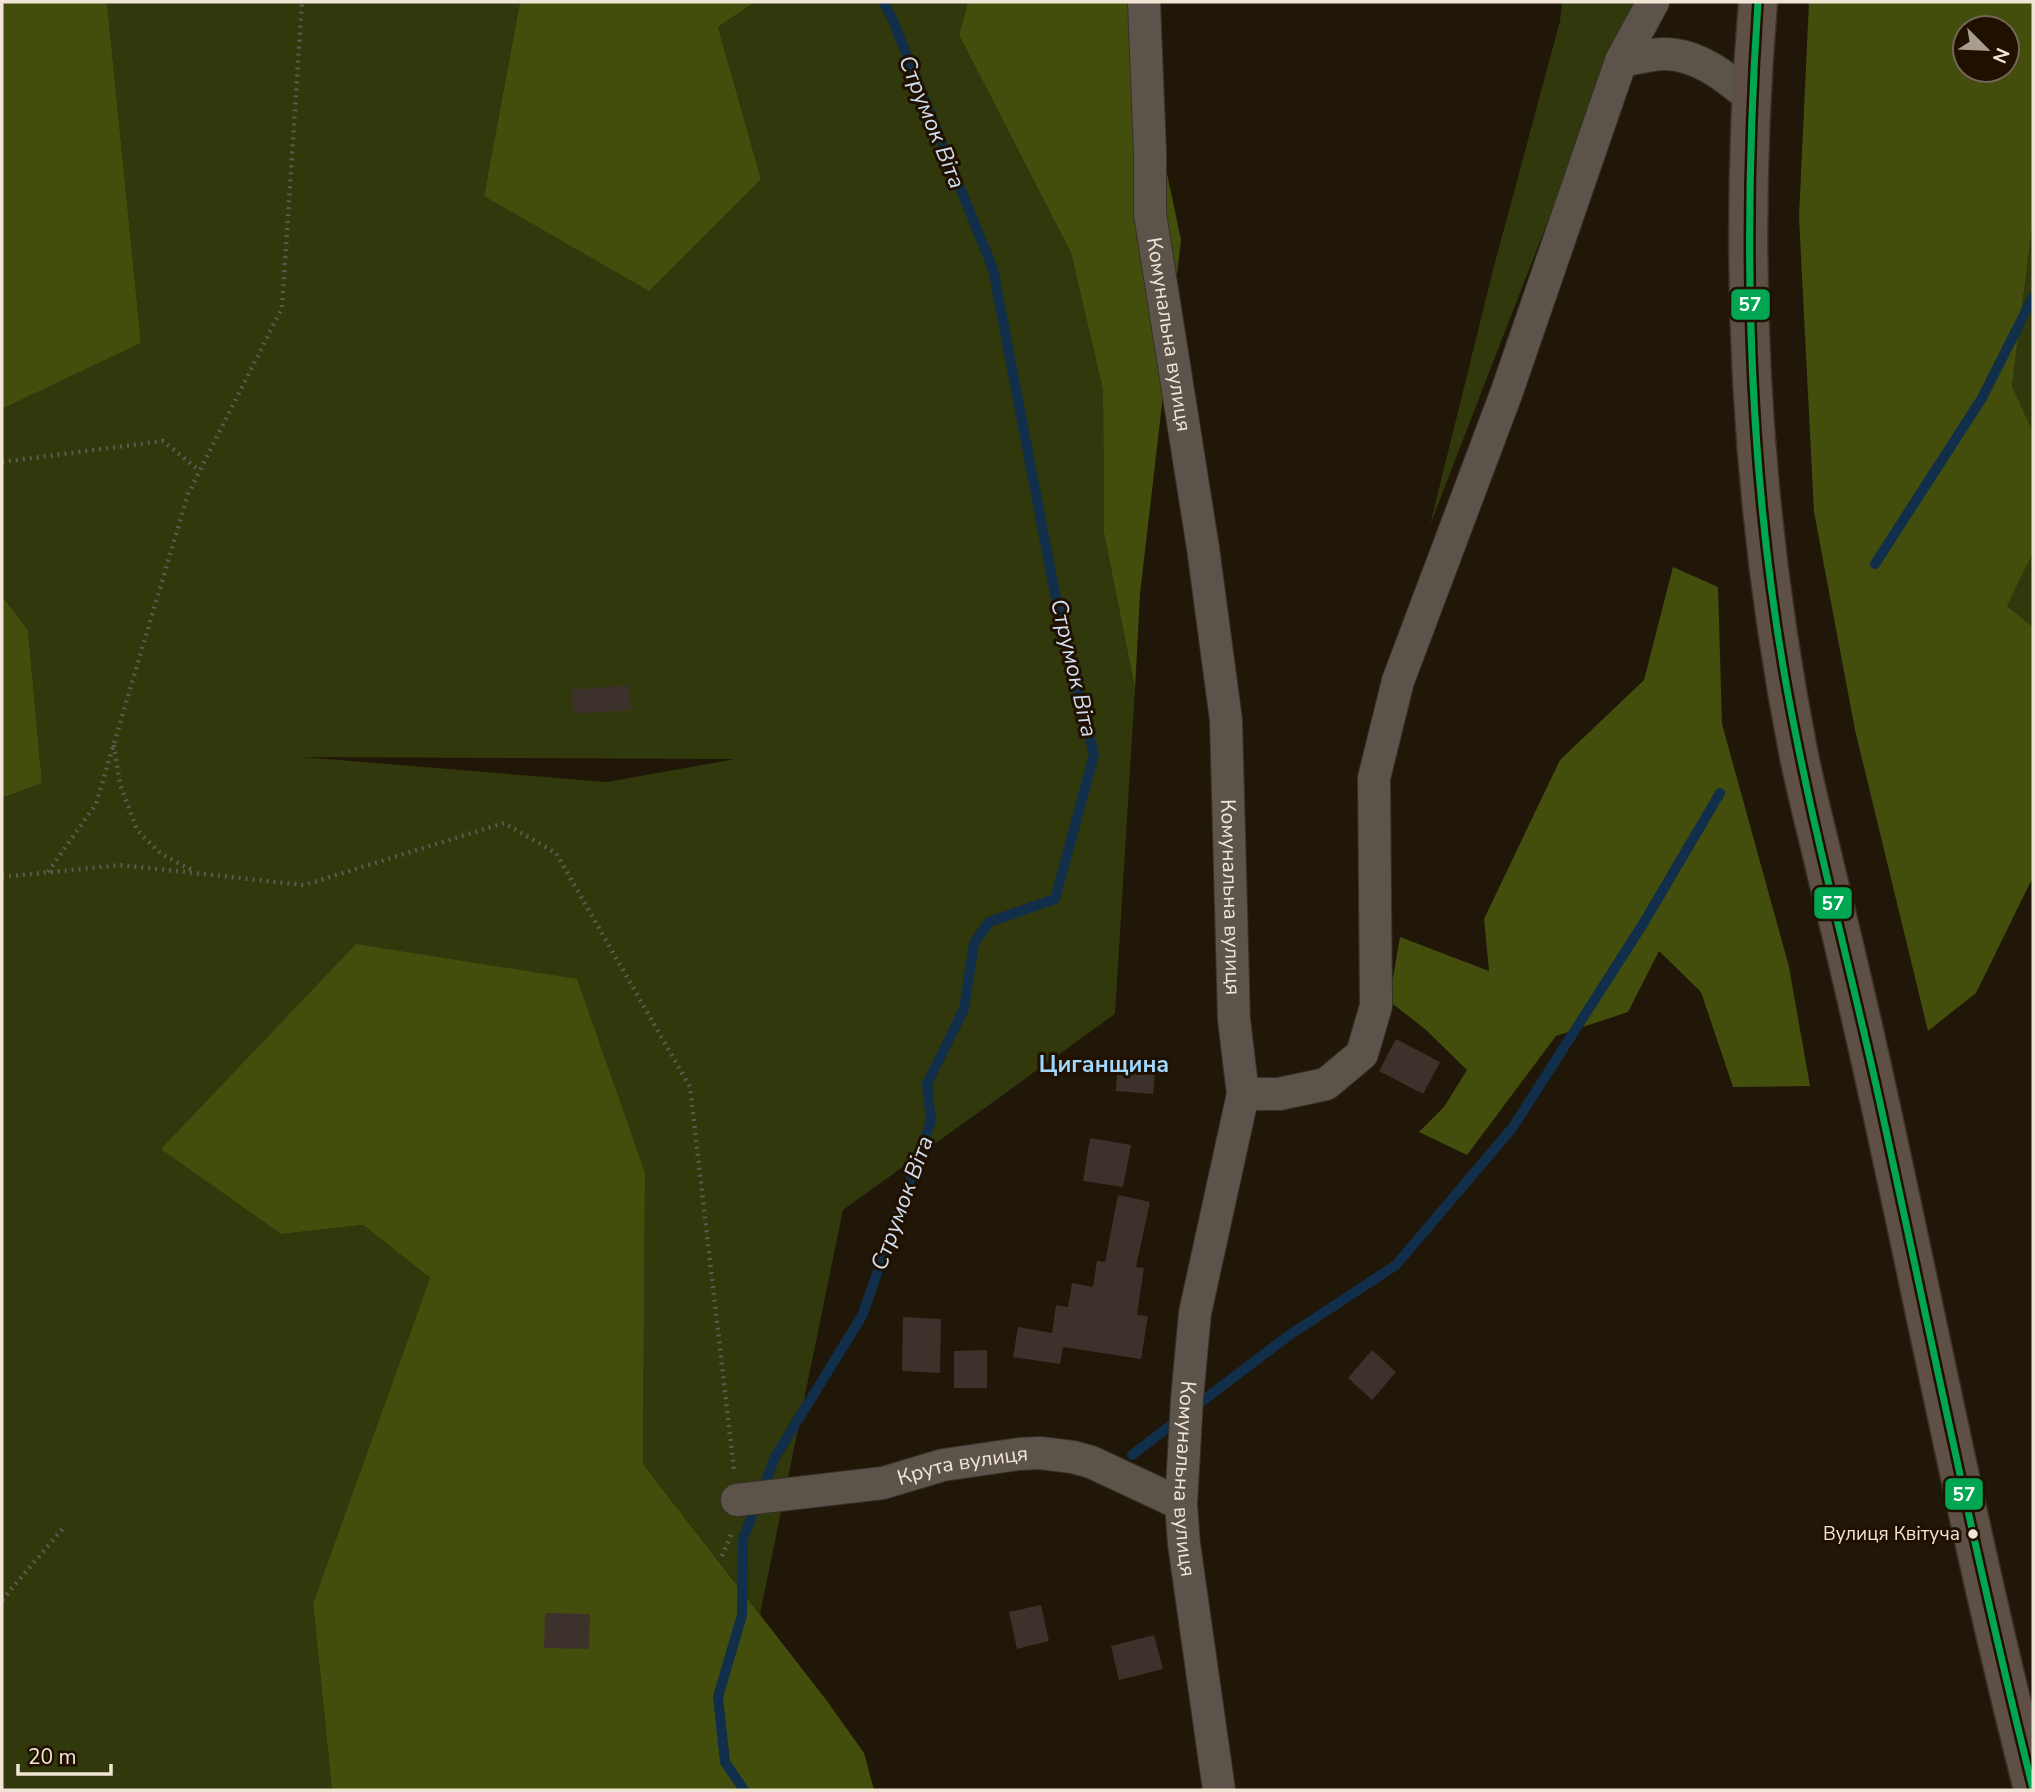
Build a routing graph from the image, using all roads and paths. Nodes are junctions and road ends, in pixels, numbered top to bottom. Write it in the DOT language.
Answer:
graph roads {
  1 [pos="302,2"];
  2 [pos="1144,2"];
  3 [pos="1653,2"];
  4 [pos="1758,2"];
  5 [pos="1621,61"];
  6 [pos="1750,97"];
  7 [pos="2,462"];
  8 [pos="200,471"];
  9 [pos="114,743"];
  10 [pos="48,872"];
  11 [pos="198,873"];
  12 [pos="2,877"];
  13 [pos="1243,1094"];
  14 [pos="737,1500"];
  15 [pos="1181,1504"];
  16 [pos="65,1526"];
  17 [pos="722,1556"];
  18 [pos="2,1600"];
  19 [pos="2004,1675"];
  20 [pos="2033,1789"];
  21 [pos="1219,1790"];
  22 [pos="2008,1790"];
  1 -- 8 [label="path"];
  2 -- 13 [label="street, Комунальна вулиця"];
  3 -- 5 [label="street"];
  4 -- 6 [label="highway"];
  5 -- 6 [label="street"];
  5 -- 13 [label="street"];
  6 -- 19 [label="highway"];
  7 -- 8 [label="path"];
  8 -- 9 [label="path"];
  9 -- 10 [label="path"];
  9 -- 11 [label="path"];
  10 -- 11 [label="path"];
  10 -- 12 [label="path"];
  11 -- 14 [label="path"];
  13 -- 15 [label="street, Комунальна вулиця"];
  14 -- 15 [label="street, Крута вулиця"];
  14 -- 17 [label="path"];
  15 -- 21 [label="street, Комунальна вулиця"];
  16 -- 18 [label="path"];
  19 -- 20 [label="highway"];
  19 -- 22 [label="highway"];
}
